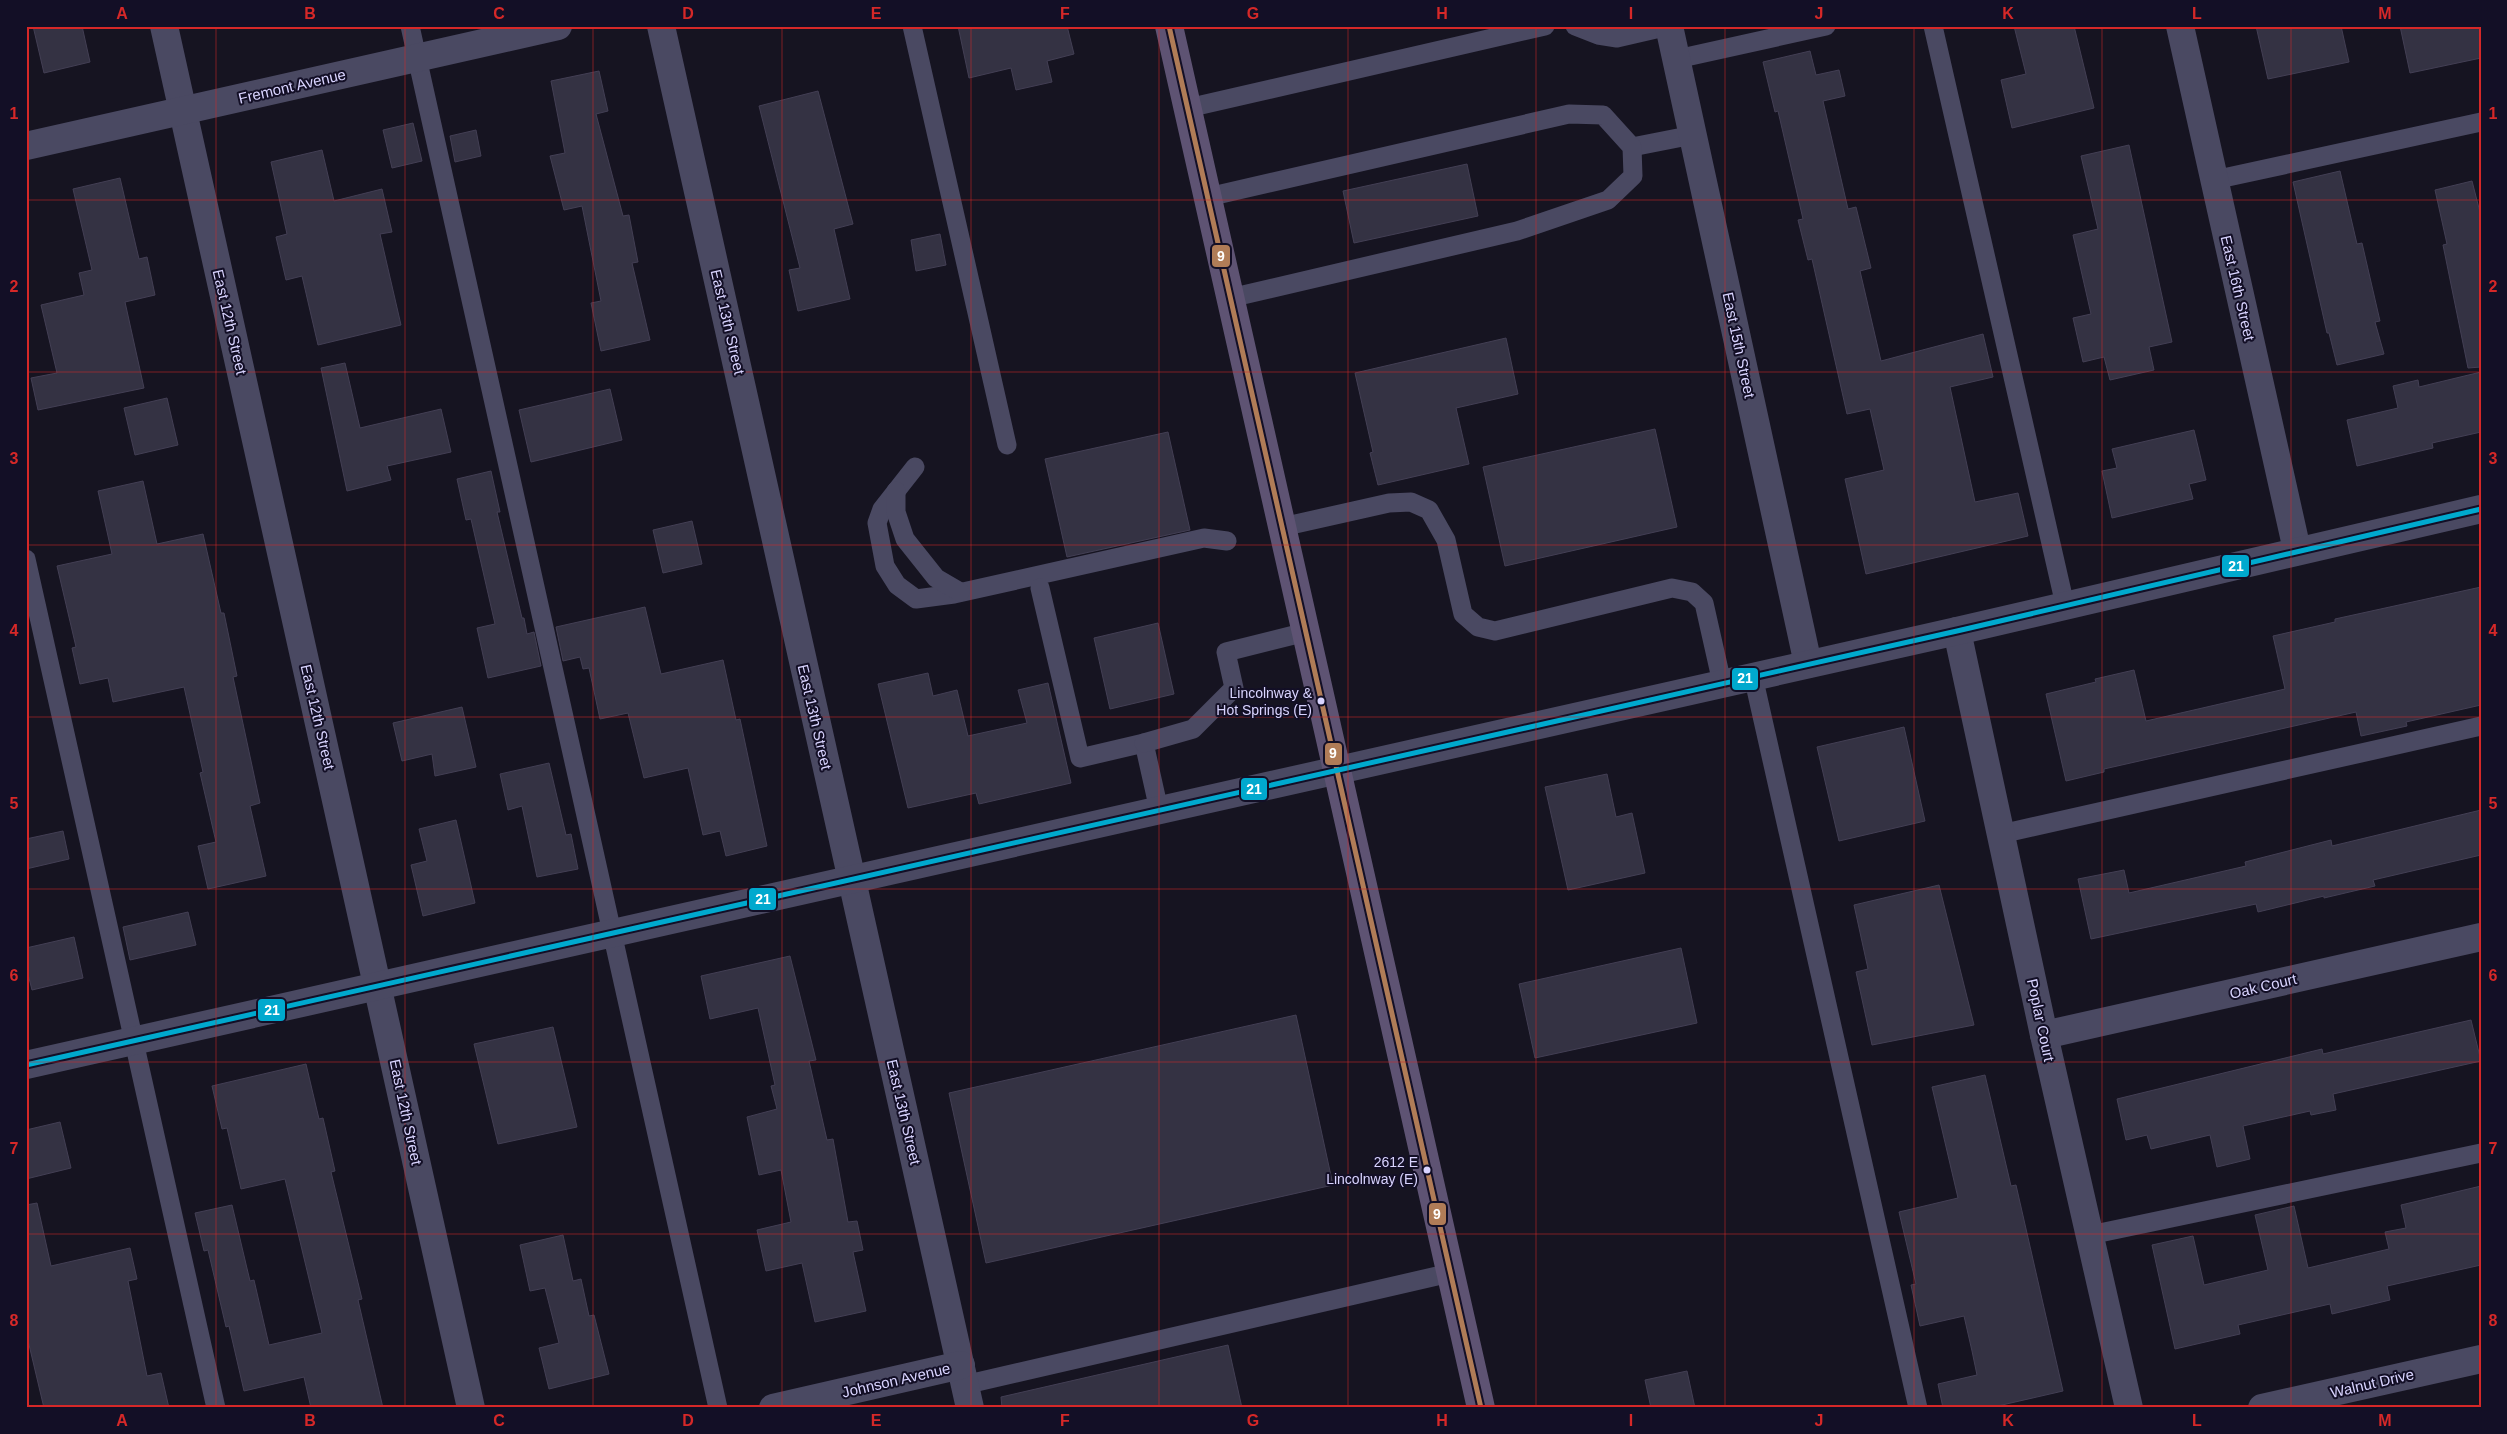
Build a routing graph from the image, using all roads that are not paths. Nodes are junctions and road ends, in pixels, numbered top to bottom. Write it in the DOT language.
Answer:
graph roads {
  1 [pos="164,26"];
  2 [pos="410,26"];
  3 [pos="558,26"];
  4 [pos="661,26"];
  5 [pos="912,26"];
  6 [pos="1169,26"];
  7 [pos="1545,26"];
  8 [pos="1575,26"];
  9 [pos="1669,26"];
  10 [pos="1826,26"];
  11 [pos="1933,26"];
  12 [pos="2180,26"];
  13 [pos="417,58"];
  14 [pos="1677,59"];
  15 [pos="1188,108"];
  16 [pos="183,110"];
  17 [pos="2481,122"];
  18 [pos="1693,135"];
  19 [pos="26,146"];
  20 [pos="1632,147"];
  21 [pos="2214,180"];
  22 [pos="1208,197"];
  23 [pos="1230,298"];
  24 [pos="1007,445"];
  25 [pos="916,467"];
  26 [pos="896,492"];
  27 [pos="2481,509"];
  28 [pos="1282,527"];
  29 [pos="1227,541"];
  30 [pos="2297,550"];
  31 [pos="26,559"];
  32 [pos="1040,588"];
  33 [pos="960,592"];
  34 [pos="2065,605"];
  35 [pos="1957,631"];
  36 [pos="1306,632"];
  37 [pos="1808,664"];
  38 [pos="1752,676"];
  39 [pos="1722,683"];
  40 [pos="2481,726"];
  41 [pos="1144,743"];
  42 [pos="1337,769"];
  43 [pos="1159,810"];
  44 [pos="2001,834"];
  45 [pos="852,879"];
  46 [pos="612,933"];
  47 [pos="2481,937"];
  48 [pos="378,986"];
  49 [pos="2044,1035"];
  50 [pos="134,1041"];
  51 [pos="26,1065"];
  52 [pos="2481,1153"];
  53 [pos="2090,1235"];
  54 [pos="1450,1273"];
  55 [pos="2481,1359"];
  56 [pos="965,1386"];
  57 [pos="216,1408"];
  58 [pos="471,1408"];
  59 [pos="718,1408"];
  60 [pos="773,1408"];
  61 [pos="1481,1408"];
  62 [pos="1918,1408"];
  63 [pos="2129,1408"];
  64 [pos="2262,1408"];
  1 -- 16 [label="street, East 12th Street"];
  2 -- 13 [label="lane"];
  3 -- 13 [label="street, Fremont Avenue"];
  4 -- 45 [label="street, East 13th Street"];
  5 -- 24 [label="lane"];
  6 -- 15 [label="main road"];
  7 -- 15 [label="lane"];
  8 -- 9 [label="lane"];
  9 -- 14 [label="street, East 15th Street"];
  10 -- 14 [label="lane"];
  11 -- 34 [label="lane"];
  12 -- 21 [label="street, East 16th Street"];
  13 -- 16 [label="street, Fremont Avenue"];
  13 -- 46 [label="lane"];
  14 -- 18 [label="street, East 15th Street"];
  15 -- 22 [label="main road"];
  16 -- 19 [label="street, Fremont Avenue"];
  16 -- 48 [label="street, East 12th Street"];
  17 -- 21 [label="lane"];
  18 -- 20 [label="lane"];
  18 -- 37 [label="street, East 15th Street"];
  20 -- 22 [label="lane"];
  20 -- 23 [label="lane"];
  21 -- 30 [label="street, East 16th Street"];
  22 -- 23 [label="main road"];
  23 -- 28 [label="main road"];
  25 -- 26 [label="lane"];
  26 -- 33 [label="lane"];
  26 -- 33 [label="lane"];
  27 -- 30 [label="street"];
  28 -- 36 [label="main road"];
  28 -- 39 [label="lane"];
  29 -- 33 [label="lane"];
  30 -- 34 [label="street"];
  31 -- 50 [label="lane"];
  32 -- 41 [label="lane"];
  34 -- 35 [label="street"];
  35 -- 37 [label="street"];
  35 -- 44 [label="street, Poplar Court"];
  36 -- 41 [label="lane"];
  36 -- 42 [label="main road"];
  37 -- 38 [label="street"];
  38 -- 39 [label="street"];
  38 -- 62 [label="lane"];
  39 -- 42 [label="street"];
  40 -- 44 [label="lane"];
  41 -- 43 [label="lane"];
  42 -- 43 [label="street"];
  42 -- 54 [label="main road"];
  43 -- 45 [label="street"];
  44 -- 49 [label="street, Poplar Court"];
  45 -- 46 [label="street"];
  45 -- 56 [label="street, East 13th Street"];
  46 -- 48 [label="street"];
  46 -- 59 [label="lane"];
  47 -- 49 [label="street, Oak Court"];
  48 -- 50 [label="street"];
  48 -- 58 [label="street, East 12th Street"];
  49 -- 53 [label="street, Poplar Court"];
  50 -- 51 [label="street"];
  50 -- 57 [label="lane"];
  52 -- 53 [label="lane"];
  53 -- 63 [label="street, Poplar Court"];
  54 -- 56 [label="lane"];
  54 -- 61 [label="main road"];
  55 -- 64 [label="street, Walnut Drive"];
  56 -- 60 [label="street, Johnson Avenue"];
}
